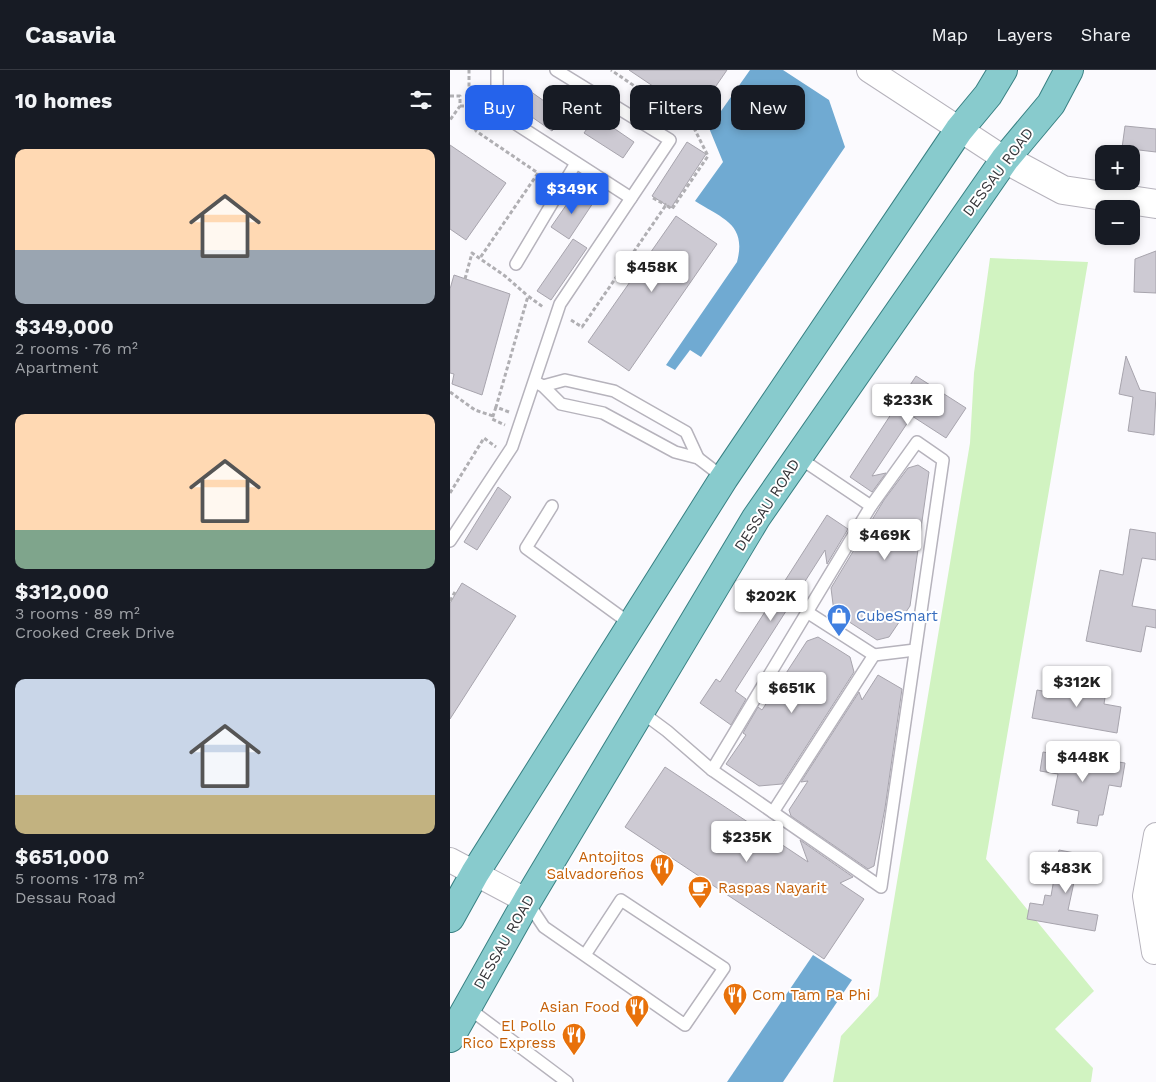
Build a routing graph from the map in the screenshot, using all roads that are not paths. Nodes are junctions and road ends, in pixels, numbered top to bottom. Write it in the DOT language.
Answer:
graph roads {
  1 [pos="497,70"];
  2 [pos="556,70"];
  3 [pos="869,70"];
  4 [pos="1003,70"];
  5 [pos="1069,70"];
  6 [pos="959,130"];
  7 [pos="1005,159"];
  8 [pos="576,163"];
  9 [pos="631,198"];
  10 [pos="1156,204"];
  11 [pos="516,264"];
  12 [pos="539,384"];
  13 [pos="798,457"];
  14 [pos="698,458"];
  15 [pos="724,478"];
  16 [pos="552,506"];
  17 [pos="871,506"];
  18 [pos="450,541"];
  19 [pos="807,612"];
  20 [pos="632,625"];
  21 [pos="915,650"];
  22 [pos="874,655"];
  23 [pos="640,712"];
  24 [pos="712,770"];
  25 [pos="773,812"];
  26 [pos="1156,835"];
  27 [pos="450,860"];
  28 [pos="475,873"];
  29 [pos="527,901"];
  30 [pos="450,918"];
  31 [pos="1154,952"];
  32 [pos="585,955"];
  33 [pos="467,1007"];
  34 [pos="450,1038"];
  35 [pos="568,1082"];
  1 -- 8 [label="lane"];
  2 -- 9 [label="lane"];
  3 -- 6 [label="street"];
  4 -- 6 [label="main road"];
  5 -- 7 [label="main road, DESSAU ROAD"];
  6 -- 7 [label="street"];
  6 -- 15 [label="main road"];
  7 -- 10 [label="street"];
  7 -- 13 [label="main road, DESSAU ROAD"];
  8 -- 9 [label="lane"];
  8 -- 11 [label="lane"];
  9 -- 12 [label="lane"];
  12 -- 14 [label="lane"];
  12 -- 14 [label="lane"];
  12 -- 18 [label="lane"];
  13 -- 17 [label="lane"];
  13 -- 23 [label="main road, DESSAU ROAD"];
  14 -- 15 [label="lane"];
  15 -- 20 [label="main road"];
  16 -- 20 [label="lane"];
  17 -- 19 [label="lane"];
  17 -- 21 [label="lane"];
  19 -- 22 [label="lane"];
  19 -- 24 [label="lane"];
  20 -- 28 [label="main road"];
  21 -- 22 [label="lane"];
  21 -- 25 [label="lane"];
  22 -- 25 [label="lane"];
  23 -- 24 [label="lane"];
  23 -- 29 [label="main road, DESSAU ROAD"];
  24 -- 25 [label="lane"];
  26 -- 31 [label="street"];
  27 -- 28 [label="street"];
  28 -- 29 [label="street"];
  28 -- 30 [label="main road"];
  29 -- 32 [label="lane"];
  29 -- 33 [label="main road, DESSAU ROAD"];
  32 -- 32 [label="lane"];
  33 -- 34 [label="main road, DESSAU ROAD"];
  33 -- 35 [label="lane"];
}
